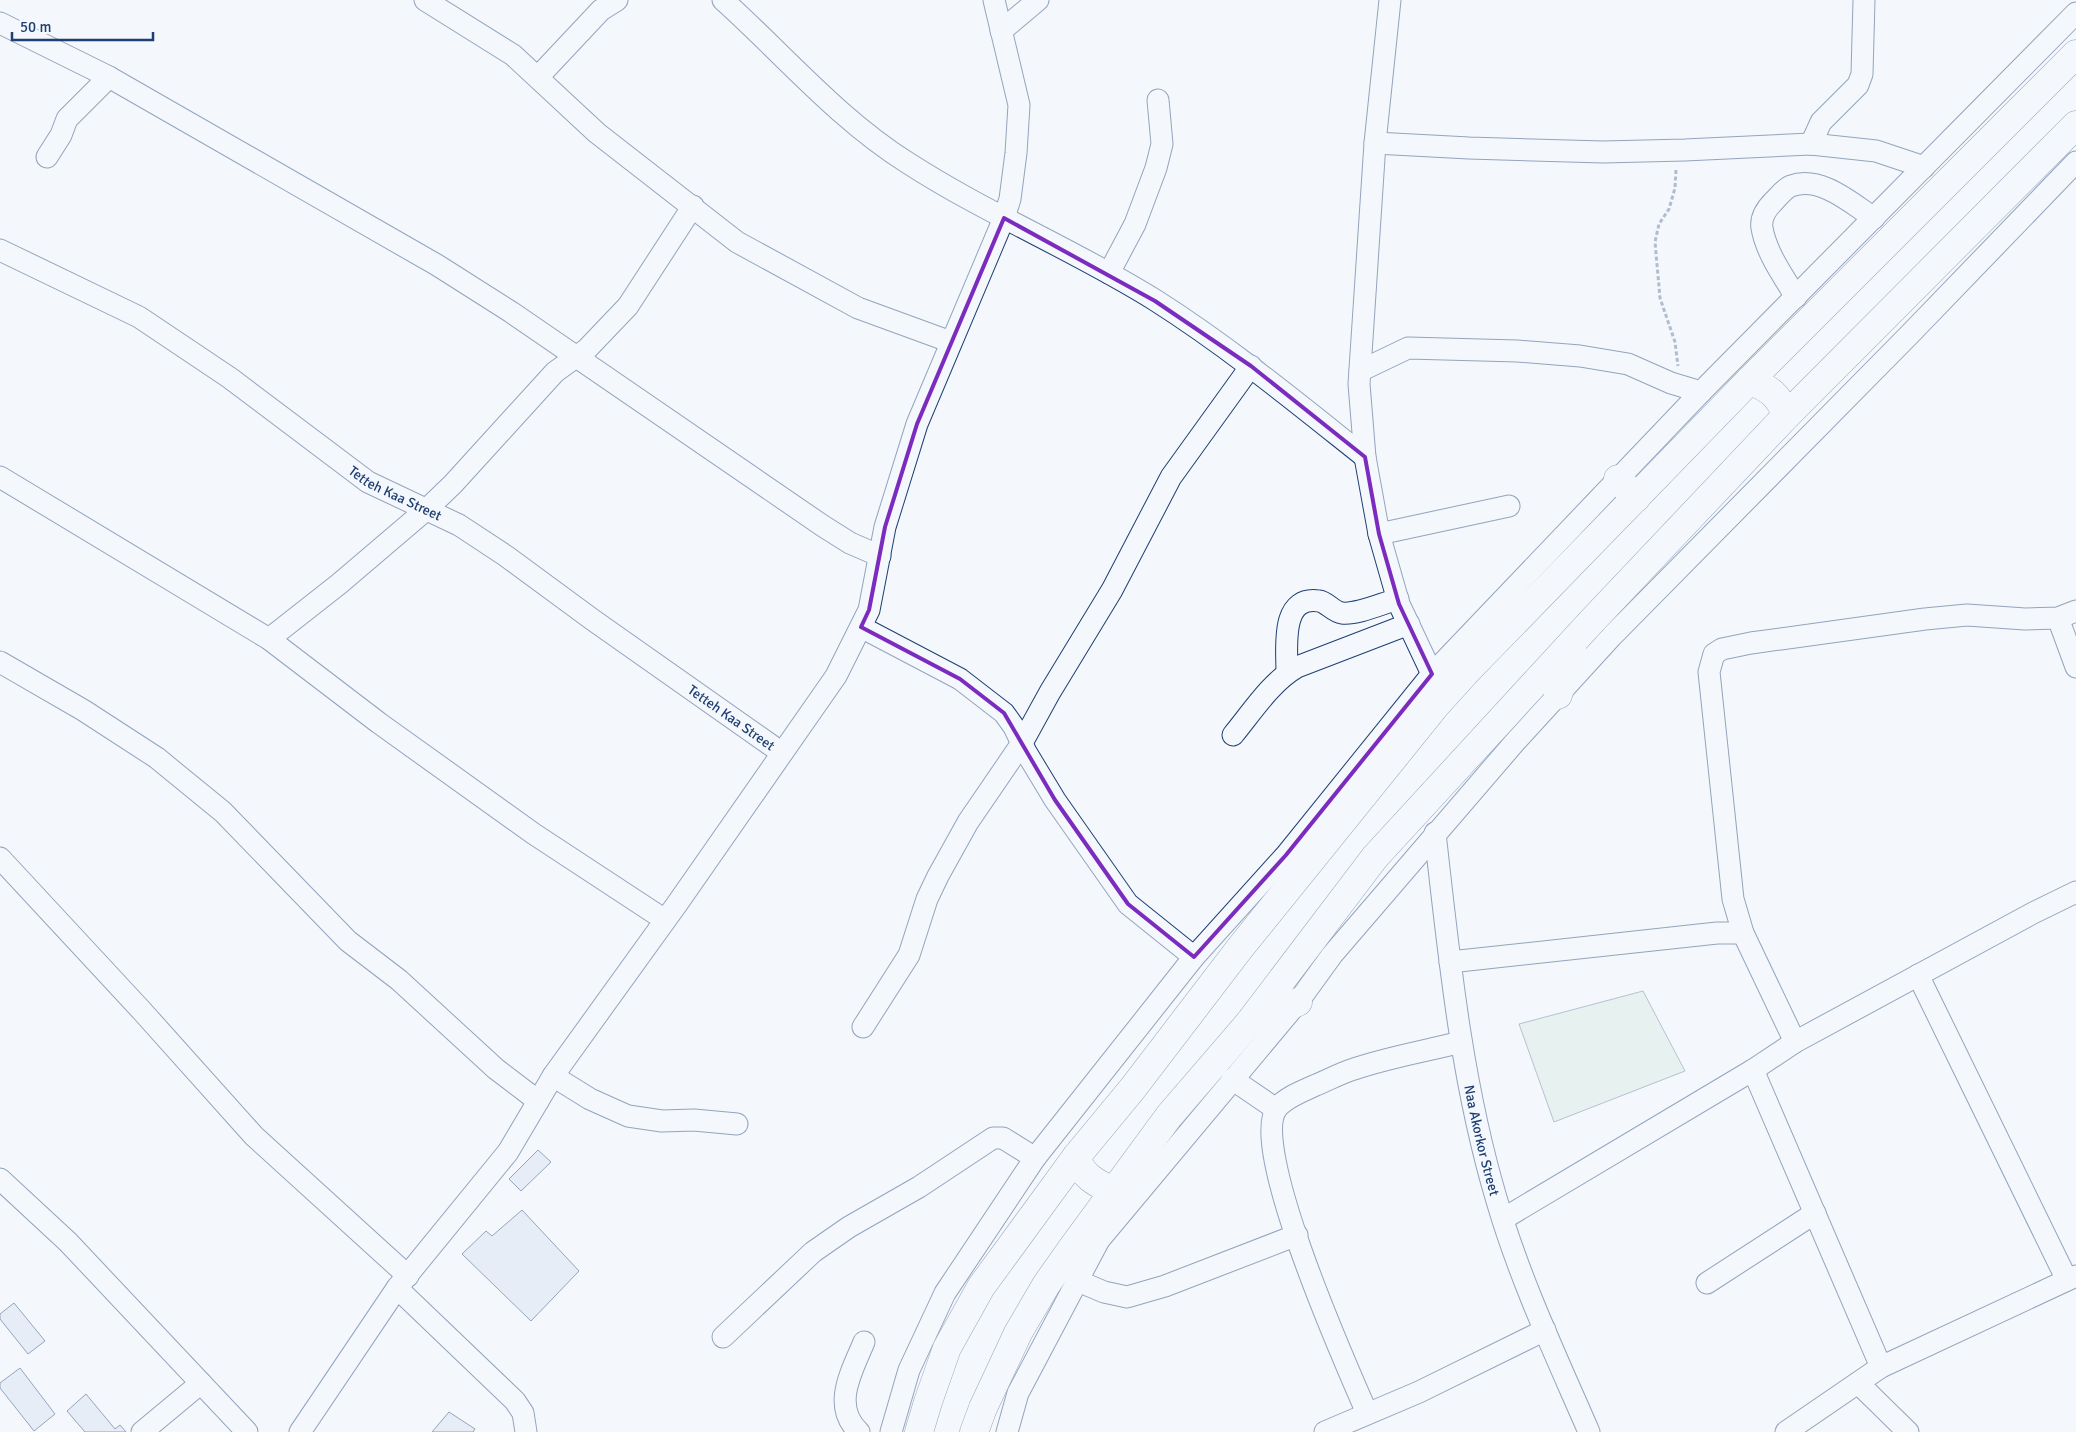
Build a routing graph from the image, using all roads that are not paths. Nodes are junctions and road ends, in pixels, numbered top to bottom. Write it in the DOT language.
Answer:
graph roads {
  1 [pos="425,0"];
  2 [pos="617,0"];
  3 [pos="723,0"];
  4 [pos="994,0"];
  5 [pos="1038,0"];
  6 [pos="1390,0"];
  7 [pos="1864,0"];
  8 [pos="2076,13"];
  9 [pos="0,22"];
  10 [pos="1001,31"];
  11 [pos="2076,54"];
  12 [pos="109,77"];
  13 [pos="538,77"];
  14 [pos="1158,100"];
  15 [pos="2076,125"];
  16 [pos="1375,143"];
  17 [pos="1811,144"];
  18 [pos="48,157"];
  19 [pos="2076,162"];
  20 [pos="1924,167"];
  21 [pos="693,206"];
  22 [pos="1004,218"];
  23 [pos="1874,218"];
  24 [pos="0,250"];
  25 [pos="1109,273"];
  26 [pos="1796,297"];
  27 [pos="951,342"];
  28 [pos="575,357"];
  29 [pos="1251,366"];
  30 [pos="1360,371"];
  31 [pos="1750,380"];
  32 [pos="1701,392"];
  33 [pos="1787,415"];
  34 [pos="1365,458"];
  35 [pos="0,477"];
  36 [pos="1627,488"];
  37 [pos="1509,506"];
  38 [pos="427,509"];
  39 [pos="1379,534"];
  40 [pos="880,556"];
  41 [pos="1398,599"];
  42 [pos="2067,615"];
  43 [pos="1409,624"];
  44 [pos="861,627"];
  45 [pos="269,639"];
  46 [pos="1574,642"];
  47 [pos="0,662"];
  48 [pos="2076,666"];
  49 [pos="1287,672"];
  50 [pos="1432,674"];
  51 [pos="1558,695"];
  52 [pos="1233,735"];
  53 [pos="1022,743"];
  54 [pos="782,753"];
  55 [pos="1435,832"];
  56 [pos="0,858"];
  57 [pos="2076,892"];
  58 [pos="665,920"];
  59 [pos="1743,934"];
  60 [pos="1194,957"];
  61 [pos="1450,962"];
  62 [pos="1918,975"];
  63 [pos="1298,1002"];
  64 [pos="1249,1023"];
  65 [pos="863,1027"];
  66 [pos="1461,1042"];
  67 [pos="1795,1042"];
  68 [pos="1753,1070"];
  69 [pos="553,1076"];
  70 [pos="1232,1079"];
  71 [pos="538,1101"];
  72 [pos="1276,1109"];
  73 [pos="737,1124"];
  74 [pos="1076,1157"];
  75 [pos="1035,1158"];
  76 [pos="0,1179"];
  77 [pos="1113,1191"];
  78 [pos="1815,1213"];
  79 [pos="1503,1219"];
  80 [pos="1297,1235"];
  81 [pos="2071,1278"];
  82 [pos="1078,1281"];
  83 [pos="402,1282"];
  84 [pos="1707,1283"];
  85 [pos="1546,1330"];
  86 [pos="723,1337"];
  87 [pos="864,1342"];
  88 [pos="1881,1367"];
  89 [pos="201,1383"];
  90 [pos="1858,1383"];
  91 [pos="1367,1414"];
  92 [pos="142,1432"];
  93 [pos="247,1432"];
  94 [pos="300,1432"];
  95 [pos="526,1432"];
  96 [pos="859,1432"];
  97 [pos="891,1432"];
  98 [pos="919,1432"];
  99 [pos="974,1432"];
  100 [pos="1007,1432"];
  101 [pos="1325,1432"];
  102 [pos="1589,1432"];
  103 [pos="1786,1432"];
  104 [pos="1908,1432"];
  1 -- 13 [label="street"];
  2 -- 13 [label="street"];
  3 -- 22 [label="street"];
  4 -- 10 [label="street"];
  5 -- 10 [label="street"];
  6 -- 16 [label="street"];
  7 -- 17 [label="street"];
  8 -- 20 [label="street"];
  9 -- 12 [label="street"];
  10 -- 22 [label="street"];
  11 -- 31 [label="main road"];
  12 -- 18 [label="street"];
  12 -- 28 [label="street"];
  13 -- 21 [label="street"];
  14 -- 25 [label="street"];
  15 -- 33 [label="main road"];
  16 -- 17 [label="street"];
  16 -- 30 [label="street"];
  17 -- 20 [label="street"];
  19 -- 51 [label="street"];
  20 -- 23 [label="street"];
  21 -- 27 [label="street"];
  21 -- 28 [label="street"];
  22 -- 25 [label="street"];
  22 -- 27 [label="street"];
  23 -- 26 [label="street"];
  23 -- 26 [label="street"];
  24 -- 38 [label="street, Tetteh Kaa Street"];
  25 -- 29 [label="street"];
  26 -- 32 [label="street"];
  27 -- 40 [label="street"];
  28 -- 38 [label="street"];
  28 -- 40 [label="street"];
  29 -- 34 [label="street"];
  29 -- 53 [label="street"];
  30 -- 32 [label="street"];
  30 -- 34 [label="street"];
  31 -- 33 [label="main road"];
  31 -- 36 [label="main road"];
  32 -- 36 [label="street"];
  33 -- 46 [label="main road"];
  34 -- 39 [label="street"];
  35 -- 45 [label="street"];
  36 -- 50 [label="street"];
  36 -- 74 [label="main road"];
  37 -- 39 [label="street"];
  38 -- 45 [label="street"];
  38 -- 54 [label="street, Tetteh Kaa Street"];
  39 -- 41 [label="street"];
  40 -- 44 [label="street"];
  41 -- 43 [label="street"];
  41 -- 49 [label="street"];
  42 -- 48 [label="street"];
  42 -- 59 [label="street"];
  43 -- 49 [label="street"];
  43 -- 50 [label="street"];
  44 -- 53 [label="street"];
  44 -- 54 [label="street"];
  45 -- 58 [label="street"];
  46 -- 51 [label="main road"];
  46 -- 64 [label="main road"];
  47 -- 71 [label="street"];
  49 -- 52 [label="street"];
  50 -- 60 [label="street"];
  51 -- 55 [label="street"];
  53 -- 60 [label="street"];
  53 -- 65 [label="street"];
  54 -- 58 [label="street"];
  55 -- 61 [label="street, Naa Akorkor Street"];
  55 -- 63 [label="street"];
  56 -- 83 [label="street"];
  57 -- 62 [label="street"];
  58 -- 69 [label="street"];
  59 -- 61 [label="street"];
  59 -- 67 [label="street"];
  60 -- 75 [label="street"];
  61 -- 66 [label="street, Naa Akorkor Street"];
  62 -- 67 [label="street"];
  62 -- 81 [label="street"];
  63 -- 64 [label="main road"];
  63 -- 70 [label="street"];
  64 -- 77 [label="main road"];
  66 -- 72 [label="street"];
  66 -- 79 [label="street, Naa Akorkor Street"];
  67 -- 68 [label="street"];
  68 -- 78 [label="street"];
  68 -- 79 [label="street"];
  69 -- 71 [label="street"];
  69 -- 73 [label="street"];
  70 -- 72 [label="street"];
  70 -- 82 [label="street"];
  71 -- 83 [label="street"];
  72 -- 80 [label="street"];
  74 -- 77 [label="main road"];
  74 -- 98 [label="main road"];
  75 -- 86 [label="street"];
  75 -- 97 [label="street"];
  76 -- 89 [label="street"];
  77 -- 99 [label="main road"];
  78 -- 84 [label="street"];
  78 -- 88 [label="street"];
  79 -- 85 [label="street, Naa Akorkor Street"];
  80 -- 82 [label="street"];
  80 -- 91 [label="street"];
  81 -- 88 [label="street"];
  82 -- 100 [label="street"];
  83 -- 94 [label="street"];
  83 -- 95 [label="street"];
  85 -- 91 [label="street"];
  85 -- 102 [label="street, Naa Akorkor Street"];
  87 -- 96 [label="street"];
  88 -- 90 [label="street"];
  89 -- 92 [label="street"];
  89 -- 93 [label="street"];
  90 -- 103 [label="street"];
  90 -- 104 [label="street"];
  91 -- 101 [label="street"];
}
